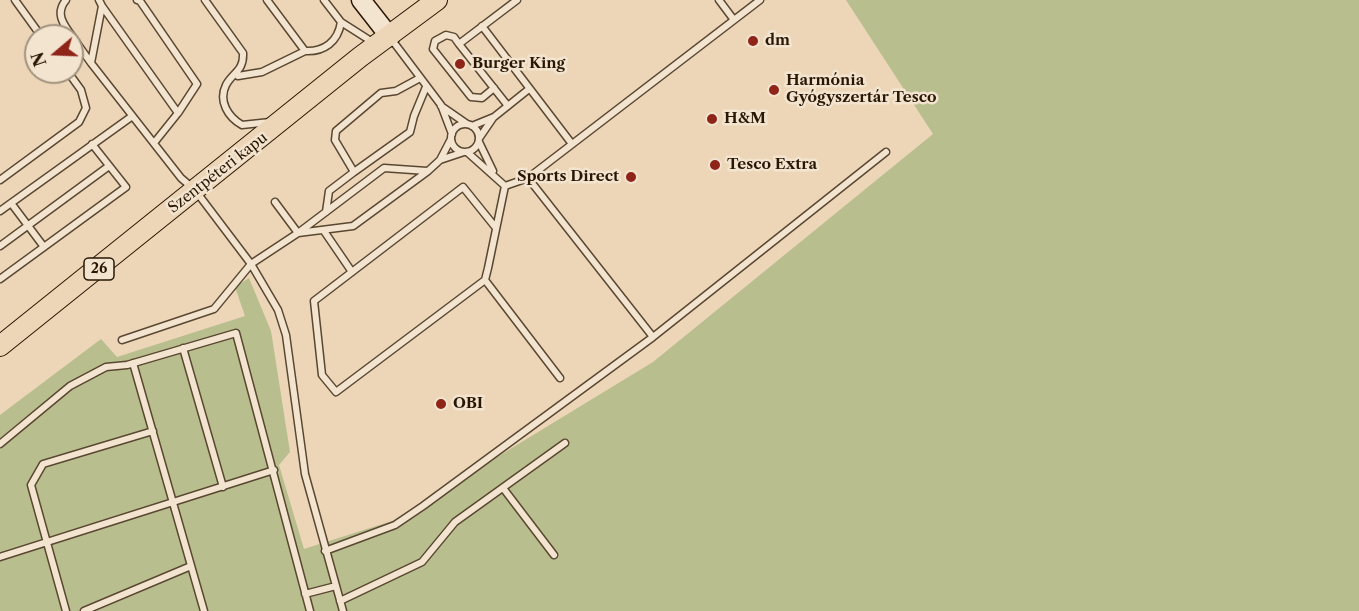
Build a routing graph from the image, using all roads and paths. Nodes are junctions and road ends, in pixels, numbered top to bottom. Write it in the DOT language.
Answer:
graph roads {
  1 [pos="15,0"];
  2 [pos="66,0"];
  3 [pos="137,0"];
  4 [pos="205,0"];
  5 [pos="267,0"];
  6 [pos="324,0"];
  7 [pos="361,0"];
  8 [pos="437,0"];
  9 [pos="518,0"];
  10 [pos="719,0"];
  11 [pos="760,0"];
  12 [pos="100,3"];
  13 [pos="734,20"];
  14 [pos="341,22"];
  15 [pos="32,24"];
  16 [pos="63,24"];
  17 [pos="482,26"];
  18 [pos="383,41"];
  19 [pos="459,44"];
  20 [pos="305,51"];
  21 [pos="84,53"];
  22 [pos="91,63"];
  23 [pos="420,78"];
  24 [pos="232,79"];
  25 [pos="77,84"];
  26 [pos="426,87"];
  27 [pos="494,88"];
  28 [pos="530,89"];
  29 [pos="441,105"];
  30 [pos="508,106"];
  31 [pos="178,113"];
  32 [pos="131,117"];
  33 [pos="494,117"];
  34 [pos="283,122"];
  35 [pos="469,125"];
  36 [pos="452,136"];
  37 [pos="479,139"];
  38 [pos="154,143"];
  39 [pos="92,144"];
  40 [pos="572,144"];
  41 [pos="465,152"];
  42 [pos="886,153"];
  43 [pos="440,160"];
  44 [pos="110,166"];
  45 [pos="428,171"];
  46 [pos="354,172"];
  47 [pos="495,174"];
  48 [pos="528,178"];
  49 [pos="0,180"];
  50 [pos="505,186"];
  51 [pos="195,190"];
  52 [pos="275,202"];
  53 [pos="11,203"];
  54 [pos="0,211"];
  55 [pos="326,212"];
  56 [pos="28,225"];
  57 [pos="496,228"];
  58 [pos="324,231"];
  59 [pos="298,233"];
  60 [pos="0,246"];
  61 [pos="44,247"];
  62 [pos="251,264"];
  63 [pos="352,272"];
  64 [pos="0,279"];
  65 [pos="485,280"];
  66 [pos="653,337"];
  67 [pos="122,340"];
  68 [pos="0,346"];
  69 [pos="183,348"];
  70 [pos="133,363"];
  71 [pos="560,378"];
  72 [pos="153,431"];
  73 [pos="565,443"];
  74 [pos="0,444"];
  75 [pos="274,470"];
  76 [pos="223,487"];
  77 [pos="503,488"];
  78 [pos="173,503"];
  79 [pos="47,542"];
  80 [pos="325,551"];
  81 [pos="554,555"];
  82 [pos="0,557"];
  83 [pos="191,566"];
  84 [pos="336,586"];
  85 [pos="305,594"];
  86 [pos="340,601"];
  87 [pos="309,610"];
  88 [pos="66,611"];
  89 [pos="84,611"];
  90 [pos="204,611"];
  91 [pos="300,611"];
  92 [pos="343,611"];
  1 -- 15 [label="lane"];
  2 -- 16 [label="lane"];
  3 -- 31 [label="lane"];
  4 -- 24 [label="lane"];
  5 -- 20 [label="lane"];
  6 -- 14 [label="lane"];
  7 -- 18 [label="street"];
  8 -- 18 [label="main road, Szentpéteri kapu / 26"];
  9 -- 17 [label="lane"];
  10 -- 13 [label="lane"];
  11 -- 13 [label="lane"];
  12 -- 22 [label="lane"];
  12 -- 31 [label="lane"];
  13 -- 40 [label="lane"];
  14 -- 18 [label="lane"];
  14 -- 20 [label="lane"];
  17 -- 19 [label="lane"];
  17 -- 28 [label="lane"];
  18 -- 23 [label="lane"];
  18 -- 34 [label="main road, Szentpéteri kapu / 26"];
  19 -- 27 [label="lane"];
  19 -- 27 [label="lane"];
  20 -- 24 [label="lane"];
  21 -- 22 [label="lane"];
  22 -- 32 [label="lane"];
  23 -- 26 [label="lane"];
  23 -- 46 [label="lane"];
  24 -- 34 [label="lane"];
  25 -- 49 [label="lane"];
  26 -- 29 [label="lane"];
  26 -- 46 [label="lane"];
  27 -- 30 [label="lane"];
  28 -- 30 [label="lane"];
  28 -- 40 [label="lane"];
  29 -- 35 [label="lane"];
  29 -- 36 [label="lane"];
  30 -- 33 [label="lane"];
  31 -- 38 [label="lane"];
  32 -- 38 [label="lane"];
  32 -- 39 [label="lane"];
  33 -- 35 [label="lane"];
  33 -- 37 [label="lane"];
  34 -- 51 [label="main road, Szentpéteri kapu / 26"];
  35 -- 36 [label="lane"];
  35 -- 37 [label="lane"];
  36 -- 41 [label="lane"];
  36 -- 43 [label="lane"];
  37 -- 41 [label="lane"];
  37 -- 47 [label="lane"];
  38 -- 51 [label="lane"];
  39 -- 44 [label="lane"];
  39 -- 53 [label="lane"];
  40 -- 48 [label="lane"];
  41 -- 43 [label="lane"];
  41 -- 47 [label="lane"];
  42 -- 66 [label="lane"];
  43 -- 45 [label="lane"];
  44 -- 56 [label="lane"];
  44 -- 61 [label="lane"];
  45 -- 55 [label="lane"];
  45 -- 58 [label="lane"];
  46 -- 55 [label="lane"];
  47 -- 50 [label="lane"];
  48 -- 50 [label="lane"];
  48 -- 66 [label="lane"];
  50 -- 57 [label="lane"];
  51 -- 62 [label="lane"];
  51 -- 68 [label="main road, Szentpéteri kapu / 26"];
  52 -- 59 [label="lane"];
  53 -- 54 [label="lane"];
  53 -- 56 [label="lane"];
  55 -- 59 [label="lane"];
  56 -- 60 [label="lane"];
  56 -- 61 [label="lane"];
  57 -- 63 [label="lane"];
  57 -- 65 [label="lane"];
  58 -- 59 [label="lane"];
  58 -- 63 [label="lane"];
  59 -- 62 [label="lane"];
  61 -- 64 [label="lane"];
  62 -- 67 [label="lane"];
  62 -- 80 [label="lane"];
  63 -- 65 [label="lane"];
  65 -- 71 [label="lane"];
  66 -- 80 [label="lane"];
  69 -- 70 [label="lane"];
  69 -- 75 [label="lane"];
  69 -- 76 [label="lane"];
  70 -- 72 [label="lane"];
  70 -- 74 [label="lane"];
  72 -- 78 [label="lane"];
  72 -- 79 [label="lane"];
  73 -- 77 [label="lane"];
  75 -- 76 [label="lane"];
  75 -- 85 [label="lane"];
  76 -- 78 [label="lane"];
  77 -- 81 [label="lane"];
  77 -- 86 [label="lane"];
  78 -- 79 [label="lane"];
  78 -- 83 [label="lane"];
  79 -- 82 [label="lane"];
  79 -- 88 [label="lane"];
  80 -- 84 [label="lane"];
  83 -- 89 [label="lane"];
  83 -- 90 [label="lane"];
  84 -- 85 [label="lane"];
  84 -- 86 [label="lane"];
  85 -- 87 [label="lane"];
  86 -- 92 [label="lane"];
  87 -- 91 [label="lane"];
}
